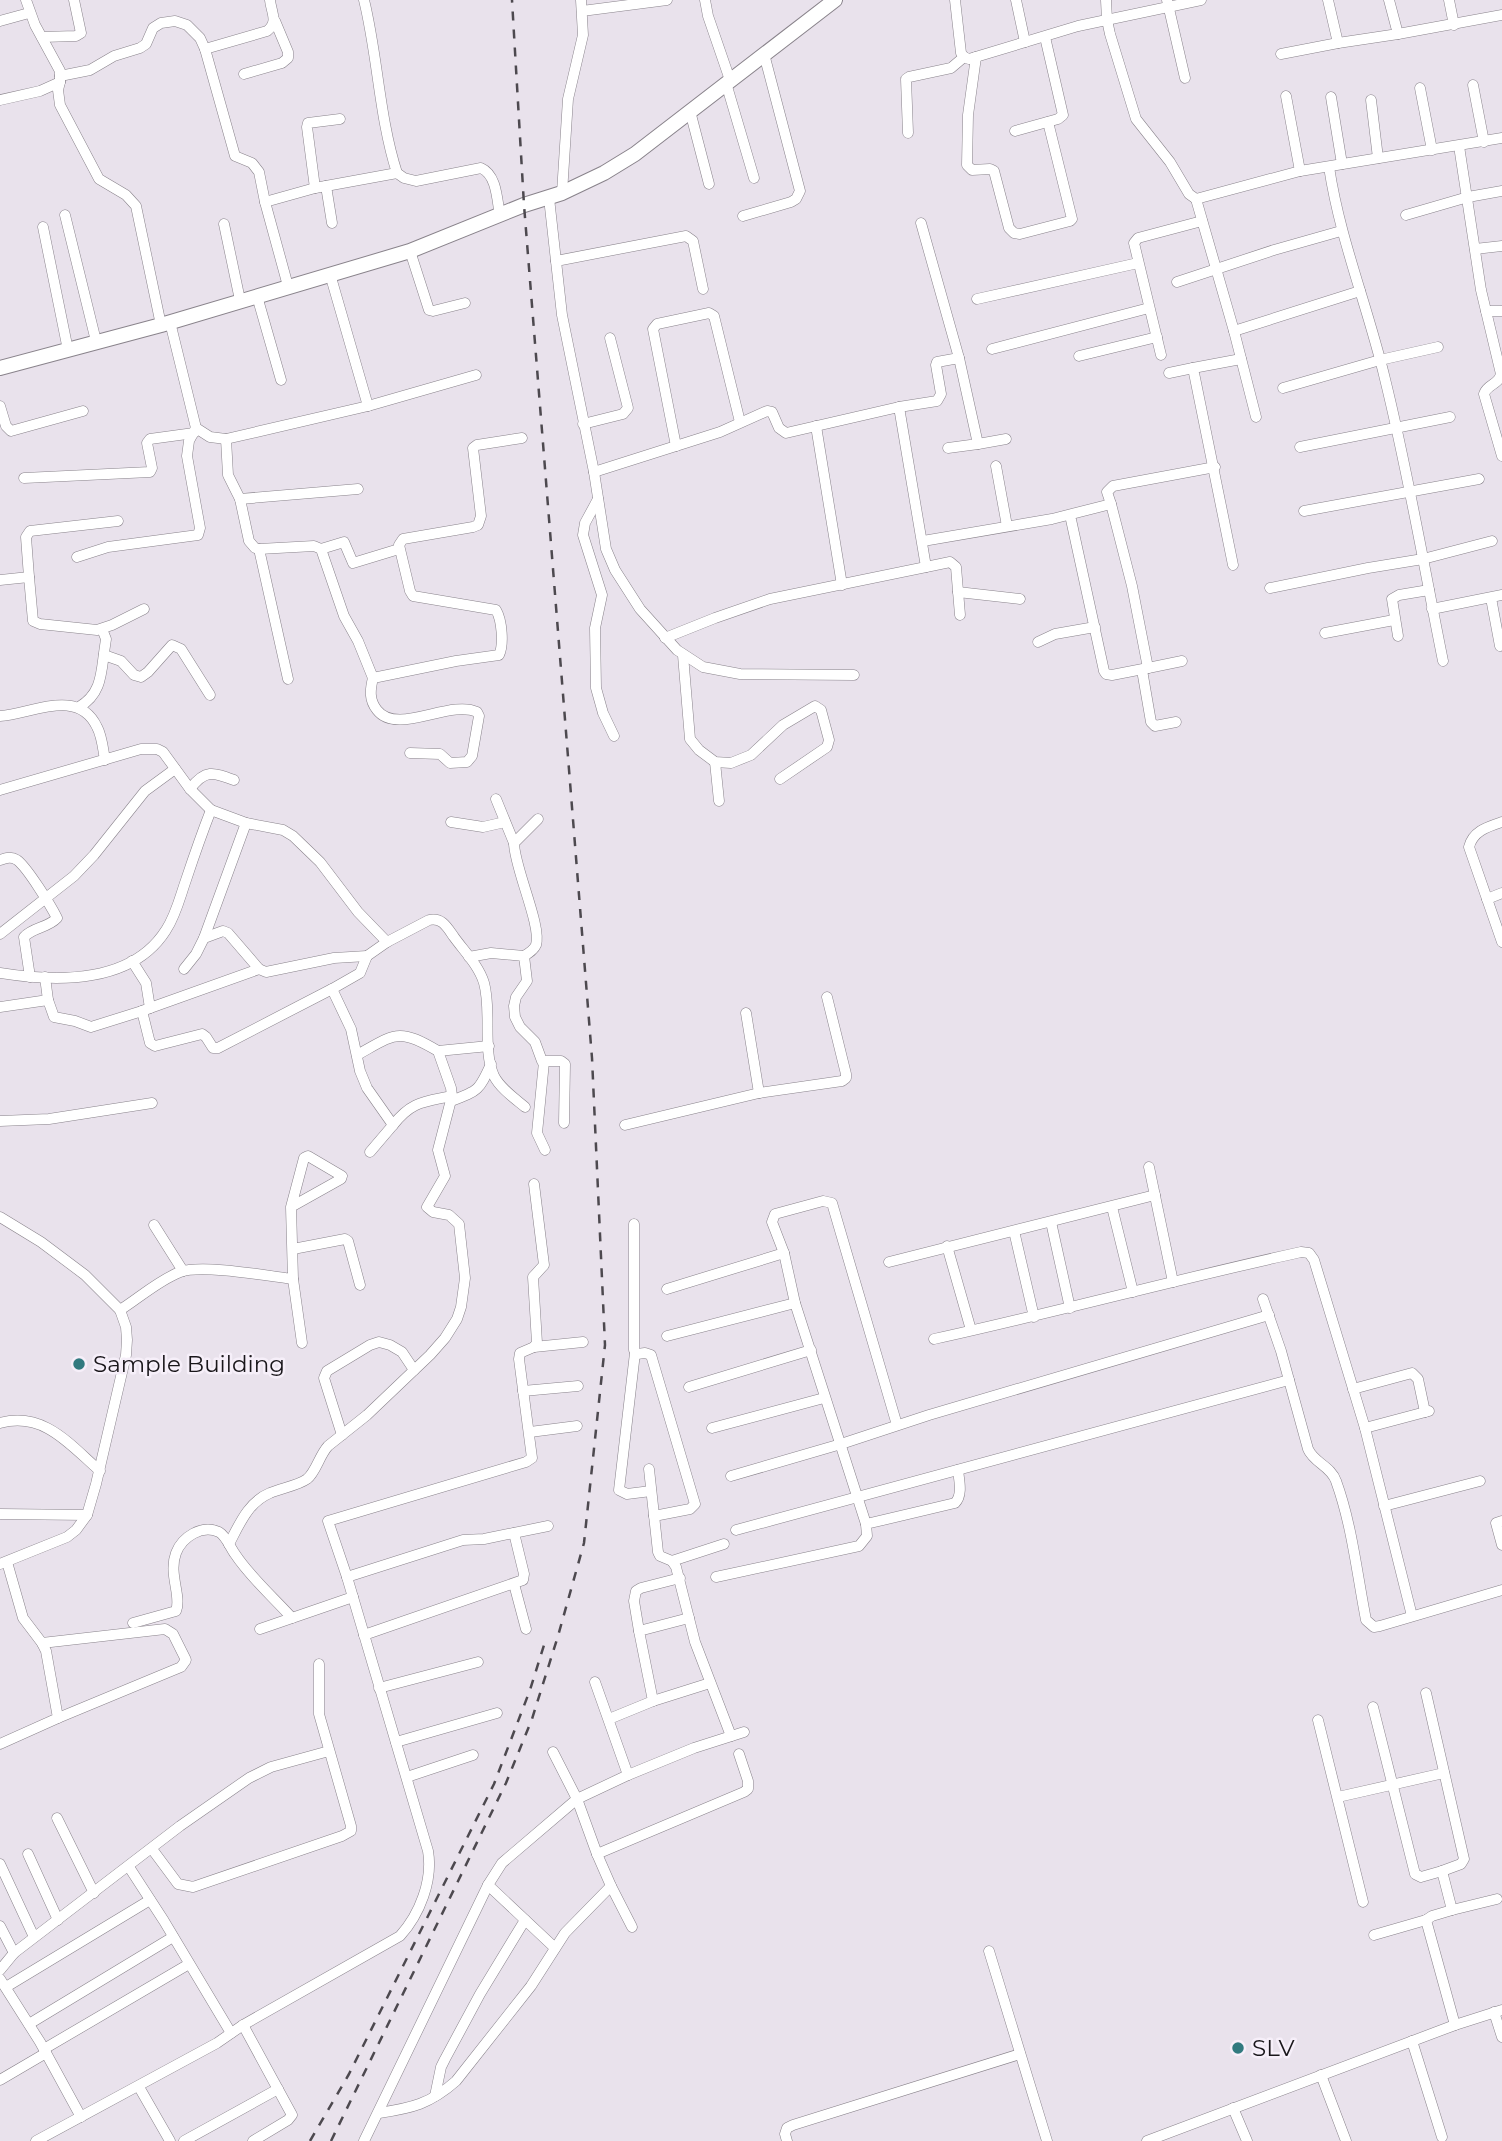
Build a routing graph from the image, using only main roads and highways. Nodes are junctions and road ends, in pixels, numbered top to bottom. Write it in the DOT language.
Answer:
graph roads {
  1 [pos="835,0"];
  2 [pos="0,368"];
  1 -- 2 [label="main road"];
}
